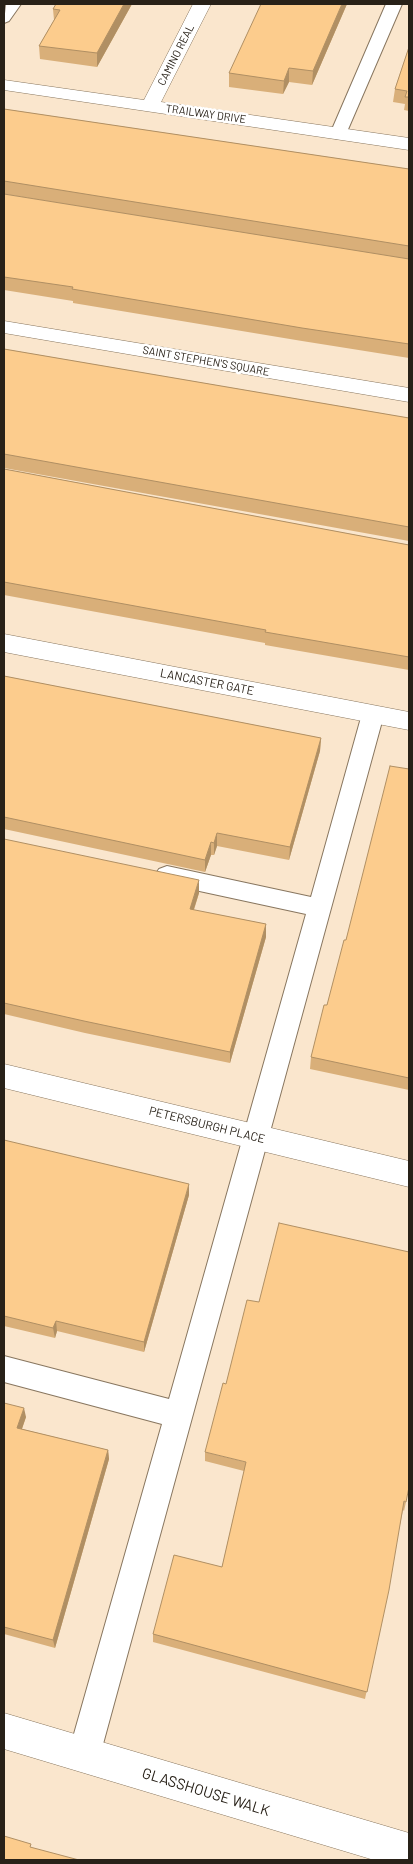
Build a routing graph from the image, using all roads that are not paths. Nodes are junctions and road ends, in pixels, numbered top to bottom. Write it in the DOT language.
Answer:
graph roads {
  1 [pos="13,4"];
  2 [pos="202,4"];
  3 [pos="394,4"];
  4 [pos="4,18"];
  5 [pos="4,85"];
  6 [pos="150,106"];
  7 [pos="338,134"];
  8 [pos="409,144"];
  9 [pos="4,327"];
  10 [pos="409,395"];
  11 [pos="4,642"];
  12 [pos="373,714"];
  13 [pos="409,722"];
  14 [pos="147,871"];
  15 [pos="320,908"];
  16 [pos="4,1076"];
  17 [pos="255,1137"];
  18 [pos="409,1174"];
  19 [pos="4,1369"];
  20 [pos="178,1415"];
  21 [pos="4,1731"];
  22 [pos="84,1755"];
  23 [pos="409,1852"];
  1 -- 4 [label="lane"];
  2 -- 6 [label="street, CAMINO REAL"];
  3 -- 7 [label="lane"];
  5 -- 6 [label="street, TRAILWAY DRIVE"];
  6 -- 7 [label="street, TRAILWAY DRIVE"];
  7 -- 8 [label="street, TRAILWAY DRIVE"];
  9 -- 10 [label="street, SAINT STEPHEN'S SQUARE"];
  11 -- 12 [label="street, LANCASTER GATE"];
  12 -- 13 [label="street, LANCASTER GATE"];
  12 -- 15 [label="lane"];
  14 -- 15 [label="lane"];
  15 -- 17 [label="lane"];
  16 -- 17 [label="street, PETERSBURGH PLACE"];
  17 -- 18 [label="street, PETERSBURGH PLACE"];
  17 -- 20 [label="lane"];
  19 -- 20 [label="lane"];
  20 -- 22 [label="lane"];
  21 -- 22 [label="street, GLASSHOUSE WALK"];
  22 -- 23 [label="street, GLASSHOUSE WALK"];
}
